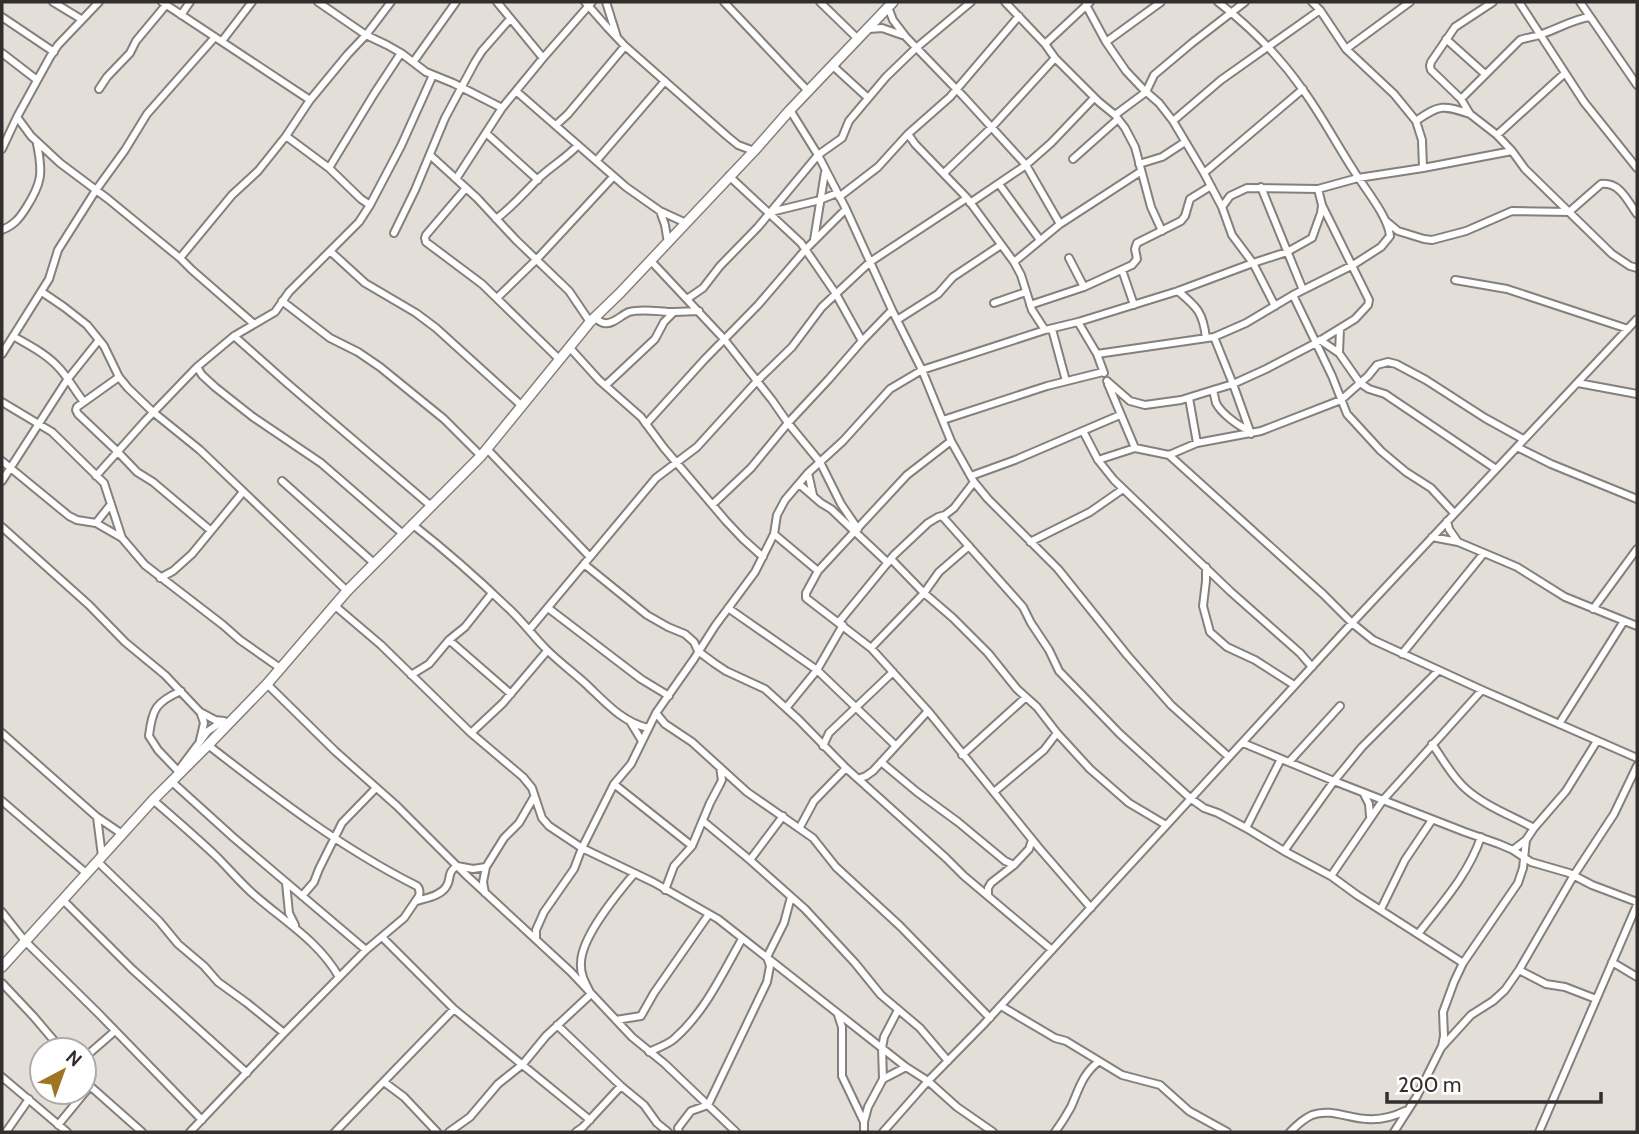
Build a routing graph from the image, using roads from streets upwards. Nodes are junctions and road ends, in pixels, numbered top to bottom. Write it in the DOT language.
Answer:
graph roads {
  1 [pos="53,2"];
  2 [pos="99,2"];
  3 [pos="190,2"];
  4 [pos="253,2"];
  5 [pos="318,2"];
  6 [pos="391,2"];
  7 [pos="456,2"];
  8 [pos="496,2"];
  9 [pos="606,2"];
  10 [pos="724,2"];
  11 [pos="971,2"];
  12 [pos="1005,2"];
  13 [pos="1021,2"];
  14 [pos="1161,2"];
  15 [pos="1217,2"];
  16 [pos="1245,2"];
  17 [pos="1312,2"];
  18 [pos="1410,2"];
  19 [pos="1493,2"];
  20 [pos="1519,2"];
  21 [pos="1580,2"];
  22 [pos="164,3"];
  23 [pos="589,3"];
  24 [pos="824,3"];
  25 [pos="890,4"];
  26 [pos="1088,4"];
  27 [pos="1320,10"];
  28 [pos="1231,12"];
  29 [pos="1016,13"];
  30 [pos="181,15"];
  31 [pos="2,17"];
  32 [pos="1590,17"];
  33 [pos="82,19"];
  34 [pos="510,19"];
  35 [pos="867,29"];
  36 [pos="366,35"];
  37 [pos="1540,35"];
  38 [pos="906,37"];
  39 [pos="618,38"];
  40 [pos="219,39"];
  41 [pos="858,39"];
  42 [pos="1446,39"];
  43 [pos="1106,42"];
  44 [pos="1045,44"];
  45 [pos="625,46"];
  46 [pos="916,48"];
  47 [pos="1268,48"];
  48 [pos="1346,48"];
  49 [pos="54,52"];
  50 [pos="2,53"];
  51 [pos="401,53"];
  52 [pos="542,58"];
  53 [pos="1055,58"];
  54 [pos="414,61"];
  55 [pos="833,66"];
  56 [pos="1565,73"];
  57 [pos="1485,74"];
  58 [pos="433,75"];
  59 [pos="37,80"];
  60 [pos="665,81"];
  61 [pos="1637,85"];
  62 [pos="462,87"];
  63 [pos="99,89"];
  64 [pos="957,89"];
  65 [pos="1303,89"];
  66 [pos="516,91"];
  67 [pos="808,91"];
  68 [pos="1146,92"];
  69 [pos="1094,97"];
  70 [pos="868,98"];
  71 [pos="1461,99"];
  72 [pos="310,100"];
  73 [pos="502,108"];
  74 [pos="790,110"];
  75 [pos="1470,114"];
  76 [pos="17,117"];
  77 [pos="1117,117"];
  78 [pos="1172,121"];
  79 [pos="1416,121"];
  80 [pos="556,125"];
  81 [pos="992,127"];
  82 [pos="486,133"];
  83 [pos="908,134"];
  84 [pos="1497,135"];
  85 [pos="286,136"];
  86 [pos="37,142"];
  87 [pos="1185,142"];
  88 [pos="577,146"];
  89 [pos="2,149"];
  90 [pos="754,151"];
  91 [pos="1512,151"];
  92 [pos="430,155"];
  93 [pos="818,155"];
  94 [pos="1073,159"];
  95 [pos="597,160"];
  96 [pos="1026,165"];
  97 [pos="329,168"];
  98 [pos="1139,168"];
  99 [pos="1423,168"];
  100 [pos="1637,168"];
  101 [pos="826,170"];
  102 [pos="944,173"];
  103 [pos="1204,173"];
  104 [pos="729,176"];
  105 [pos="613,177"];
  106 [pos="1358,177"];
  107 [pos="456,178"];
  108 [pos="538,180"];
  109 [pos="999,184"];
  110 [pos="1211,186"];
  111 [pos="1261,187"];
  112 [pos="466,188"];
  113 [pos="1318,189"];
  114 [pos="96,190"];
  115 [pos="838,195"];
  116 [pos="1216,195"];
  117 [pos="1230,196"];
  118 [pos="820,200"];
  119 [pos="968,200"];
  120 [pos="370,205"];
  121 [pos="1322,205"];
  122 [pos="1222,207"];
  123 [pos="846,209"];
  124 [pos="660,211"];
  125 [pos="1569,212"];
  126 [pos="769,213"];
  127 [pos="1637,214"];
  128 [pos="496,219"];
  129 [pos="1384,219"];
  130 [pos="686,223"];
  131 [pos="1060,224"];
  132 [pos="2,230"];
  133 [pos="1163,231"];
  134 [pos="394,233"];
  135 [pos="1040,240"];
  136 [pos="814,242"];
  137 [pos="668,243"];
  138 [pos="1001,245"];
  139 [pos="806,249"];
  140 [pos="330,251"];
  141 [pos="1287,252"];
  142 [pos="180,258"];
  143 [pos="1069,258"];
  144 [pos="537,259"];
  145 [pos="651,261"];
  146 [pos="870,262"];
  147 [pos="1014,262"];
  148 [pos="1252,263"];
  149 [pos="1353,265"];
  150 [pos="1637,268"];
  151 [pos="1122,270"];
  152 [pos="1455,280"];
  153 [pos="1084,287"];
  154 [pos="1303,290"];
  155 [pos="1178,291"];
  156 [pos="42,292"];
  157 [pos="1026,292"];
  158 [pos="836,293"];
  159 [pos="1293,295"];
  160 [pos="497,298"];
  161 [pos="687,299"];
  162 [pos="282,301"];
  163 [pos="994,303"];
  164 [pos="1134,304"];
  165 [pos="1030,305"];
  166 [pos="1275,306"];
  167 [pos="892,310"];
  168 [pos="699,311"];
  169 [pos="674,312"];
  170 [pos="593,319"];
  171 [pos="897,320"];
  172 [pos="1637,320"];
  173 [pos="1078,322"];
  174 [pos="254,324"];
  175 [pos="1049,329"];
  176 [pos="1340,329"];
  177 [pos="1628,329"];
  178 [pos="234,335"];
  179 [pos="13,336"];
  180 [pos="1214,337"];
  181 [pos="1206,338"];
  182 [pos="724,339"];
  183 [pos="99,340"];
  184 [pos="862,341"];
  185 [pos="1318,342"];
  186 [pos="569,348"];
  187 [pos="1339,353"];
  188 [pos="2,354"];
  189 [pos="1098,357"];
  190 [pos="560,360"];
  191 [pos="197,367"];
  192 [pos="922,370"];
  193 [pos="1103,372"];
  194 [pos="1090,375"];
  195 [pos="119,377"];
  196 [pos="67,380"];
  197 [pos="757,381"];
  198 [pos="1066,381"];
  199 [pos="1107,381"];
  200 [pos="1360,383"];
  201 [pos="1578,383"];
  202 [pos="1233,384"];
  203 [pos="606,385"];
  204 [pos="1213,390"];
  205 [pos="1637,394"];
  206 [pos="1189,398"];
  207 [pos="1341,400"];
  208 [pos="1130,401"];
  209 [pos="2,402"];
  210 [pos="84,402"];
  211 [pos="522,406"];
  212 [pos="1117,407"];
  213 [pos="153,412"];
  214 [pos="1120,415"];
  215 [pos="943,420"];
  216 [pos="788,423"];
  217 [pos="38,424"];
  218 [pos="646,424"];
  219 [pos="1083,431"];
  220 [pos="1250,432"];
  221 [pos="1524,439"];
  222 [pos="951,441"];
  223 [pos="1198,443"];
  224 [pos="1517,447"];
  225 [pos="1135,448"];
  226 [pos="117,451"];
  227 [pos="484,453"];
  228 [pos="1169,455"];
  229 [pos="1098,460"];
  230 [pos="2,461"];
  231 [pos="820,462"];
  232 [pos="676,463"];
  233 [pos="11,468"];
  234 [pos="1496,469"];
  235 [pos="808,473"];
  236 [pos="96,476"];
  237 [pos="973,479"];
  238 [pos="2,481"];
  239 [pos="282,481"];
  240 [pos="799,484"];
  241 [pos="1123,489"];
  242 [pos="243,492"];
  243 [pos="814,497"];
  244 [pos="1637,499"];
  245 [pos="111,504"];
  246 [pos="713,504"];
  247 [pos="431,506"];
  248 [pos="1454,513"];
  249 [pos="942,516"];
  250 [pos="1447,521"];
  251 [pos="96,523"];
  252 [pos="412,524"];
  253 [pos="2,527"];
  254 [pos="210,530"];
  255 [pos="856,531"];
  256 [pos="403,534"];
  257 [pos="774,534"];
  258 [pos="1432,537"];
  259 [pos="122,538"];
  260 [pos="1030,542"];
  261 [pos="1458,542"];
  262 [pos="969,546"];
  263 [pos="1637,548"];
  264 [pos="1484,554"];
  265 [pos="590,557"];
  266 [pos="763,557"];
  267 [pos="889,561"];
  268 [pos="374,564"];
  269 [pos="584,564"];
  270 [pos="1206,567"];
  271 [pos="173,571"];
  272 [pos="818,571"];
  273 [pos="1213,574"];
  274 [pos="160,578"];
  275 [pos="1206,581"];
  276 [pos="170,585"];
  277 [pos="347,591"];
  278 [pos="492,593"];
  279 [pos="924,593"];
  280 [pos="334,606"];
  281 [pos="548,608"];
  282 [pos="728,608"];
  283 [pos="1593,608"];
  284 [pos="1624,621"];
  285 [pos="841,623"];
  286 [pos="1352,623"];
  287 [pos="1637,626"];
  288 [pos="528,630"];
  289 [pos="449,640"];
  290 [pos="871,648"];
  291 [pos="547,650"];
  292 [pos="698,651"];
  293 [pos="1402,654"];
  294 [pos="1312,667"];
  295 [pos="280,668"];
  296 [pos="817,670"];
  297 [pos="1438,671"];
  298 [pos="893,672"];
  299 [pos="411,675"];
  300 [pos="267,684"];
  301 [pos="1294,685"];
  302 [pos="1482,690"];
  303 [pos="181,691"];
  304 [pos="511,694"];
  305 [pos="669,696"];
  306 [pos="1025,698"];
  307 [pos="1340,706"];
  308 [pos="856,707"];
  309 [pos="786,708"];
  310 [pos="928,711"];
  311 [pos="200,712"];
  312 [pos="239,713"];
  313 [pos="656,713"];
  314 [pos="224,721"];
  315 [pos="630,721"];
  316 [pos="1559,724"];
  317 [pos="648,728"];
  318 [pos="2,733"];
  319 [pos="471,733"];
  320 [pos="1057,733"];
  321 [pos="642,741"];
  322 [pos="1597,741"];
  323 [pos="204,743"];
  324 [pos="1242,743"];
  325 [pos="1432,744"];
  326 [pos="823,746"];
  327 [pos="896,746"];
  328 [pos="962,755"];
  329 [pos="1229,757"];
  330 [pos="1637,758"];
  331 [pos="1281,759"];
  332 [pos="881,762"];
  333 [pos="1289,762"];
  334 [pos="1637,766"];
  335 [pos="720,767"];
  336 [pos="846,768"];
  337 [pos="175,777"];
  338 [pos="858,779"];
  339 [pos="1334,781"];
  340 [pos="614,784"];
  341 [pos="376,788"];
  342 [pos="993,792"];
  343 [pos="1363,792"];
  344 [pos="534,797"];
  345 [pos="1190,799"];
  346 [pos="153,800"];
  347 [pos="1383,800"];
  348 [pos="2,801"];
  349 [pos="783,816"];
  350 [pos="97,817"];
  351 [pos="1369,819"];
  352 [pos="1433,820"];
  353 [pos="703,821"];
  354 [pos="1166,825"];
  355 [pos="800,827"];
  356 [pos="1245,828"];
  357 [pos="1534,828"];
  358 [pos="122,834"];
  359 [pos="1480,837"];
  360 [pos="334,838"];
  361 [pos="1032,840"];
  362 [pos="1526,840"];
  363 [pos="692,846"];
  364 [pos="582,848"];
  365 [pos="1039,848"];
  366 [pos="1029,849"];
  367 [pos="1513,850"];
  368 [pos="1284,851"];
  369 [pos="1524,858"];
  370 [pos="100,859"];
  371 [pos="750,860"];
  372 [pos="1005,861"];
  373 [pos="1014,865"];
  374 [pos="457,866"];
  375 [pos="485,867"];
  376 [pos="1005,872"];
  377 [pos="86,873"];
  378 [pos="634,874"];
  379 [pos="1574,875"];
  380 [pos="1331,876"];
  381 [pos="286,883"];
  382 [pos="665,890"];
  383 [pos="485,893"];
  384 [pos="988,895"];
  385 [pos="302,896"];
  386 [pos="790,897"];
  387 [pos="62,900"];
  388 [pos="416,902"];
  389 [pos="1637,903"];
  390 [pos="1091,908"];
  391 [pos="1381,909"];
  392 [pos="2,912"];
  393 [pos="709,914"];
  394 [pos="1634,921"];
  395 [pos="296,927"];
  396 [pos="532,931"];
  397 [pos="1418,934"];
  398 [pos="382,937"];
  399 [pos="742,939"];
  400 [pos="25,941"];
  401 [pos="366,950"];
  402 [pos="1052,950"];
  403 [pos="767,957"];
  404 [pos="1612,962"];
  405 [pos="1464,963"];
  406 [pos="2,967"];
  407 [pos="1519,970"];
  408 [pos="339,977"];
  409 [pos="1637,977"];
  410 [pos="2,983"];
  411 [pos="591,994"];
  412 [pos="1596,999"];
  413 [pos="1001,1006"];
  414 [pos="454,1009"];
  415 [pos="898,1010"];
  416 [pos="837,1013"];
  417 [pos="990,1018"];
  418 [pos="616,1020"];
  419 [pos="557,1025"];
  420 [pos="115,1031"];
  421 [pos="284,1033"];
  422 [pos="50,1036"];
  423 [pos="98,1046"];
  424 [pos="882,1048"];
  425 [pos="1441,1048"];
  426 [pos="649,1052"];
  427 [pos="948,1061"];
  428 [pos="1098,1062"];
  429 [pos="523,1064"];
  430 [pos="906,1067"];
  431 [pos="247,1073"];
  432 [pos="2,1077"];
  433 [pos="883,1079"];
  434 [pos="384,1082"];
  435 [pos="928,1082"];
  436 [pos="621,1086"];
  437 [pos="98,1093"];
  438 [pos="28,1098"];
  439 [pos="28,1100"];
  440 [pos="708,1105"];
  441 [pos="37,1106"];
  442 [pos="77,1106"];
  443 [pos="1407,1111"];
  444 [pos="202,1120"];
  445 [pos="590,1120"];
  446 [pos="864,1122"];
  447 [pos="62,1129"];
  448 [pos="6,1132"];
  449 [pos="142,1132"];
  450 [pos="190,1132"];
  451 [pos="335,1132"];
  452 [pos="437,1132"];
  453 [pos="449,1132"];
  454 [pos="576,1132"];
  455 [pos="668,1132"];
  456 [pos="678,1132"];
  457 [pos="736,1132"];
  458 [pos="864,1132"];
  459 [pos="883,1132"];
  460 [pos="993,1132"];
  461 [pos="1055,1132"];
  462 [pos="1227,1132"];
  463 [pos="1290,1132"];
  464 [pos="1394,1132"];
  465 [pos="1539,1132"];
  1 -- 33 [label="street"];
  2 -- 33 [label="street"];
  3 -- 30 [label="street"];
  4 -- 40 [label="street"];
  5 -- 36 [label="street"];
  6 -- 36 [label="street"];
  7 -- 54 [label="street"];
  8 -- 34 [label="street"];
  9 -- 39 [label="street"];
  10 -- 67 [label="street"];
  11 -- 46 [label="street"];
  12 -- 29 [label="street"];
  13 -- 29 [label="street"];
  14 -- 43 [label="street"];
  15 -- 28 [label="street"];
  16 -- 28 [label="street"];
  17 -- 27 [label="street"];
  18 -- 48 [label="street"];
  19 -- 42 [label="street"];
  20 -- 37 [label="street"];
  21 -- 32 [label="street"];
  22 -- 30 [label="street"];
  22 -- 63 [label="street"];
  23 -- 39 [label="street"];
  23 -- 52 [label="street"];
  24 -- 41 [label="street"];
  25 -- 35 [label="street"];
  25 -- 38 [label="street"];
  26 -- 43 [label="street"];
  26 -- 44 [label="street"];
  27 -- 47 [label="street"];
  27 -- 48 [label="street"];
  28 -- 47 [label="street"];
  28 -- 68 [label="street"];
  29 -- 44 [label="street"];
  29 -- 64 [label="street"];
  30 -- 40 [label="street"];
  31 -- 49 [label="street"];
  32 -- 37 [label="street"];
  32 -- 61 [label="street"];
  33 -- 49 [label="street"];
  34 -- 52 [label="street"];
  34 -- 62 [label="street"];
  35 -- 38 [label="street"];
  35 -- 41 [label="street"];
  36 -- 51 [label="street"];
  36 -- 72 [label="street"];
  37 -- 56 [label="street"];
  37 -- 57 [label="street"];
  38 -- 46 [label="street"];
  39 -- 45 [label="street"];
  40 -- 72 [label="street"];
  40 -- 114 [label="street"];
  41 -- 55 [label="street"];
  42 -- 57 [label="street"];
  42 -- 71 [label="street"];
  43 -- 68 [label="street"];
  44 -- 53 [label="street"];
  45 -- 60 [label="street"];
  45 -- 80 [label="street"];
  46 -- 64 [label="street"];
  46 -- 70 [label="street"];
  47 -- 65 [label="street"];
  47 -- 78 [label="street"];
  48 -- 79 [label="street"];
  49 -- 59 [label="street"];
  50 -- 59 [label="street"];
  51 -- 54 [label="street"];
  51 -- 97 [label="street"];
  52 -- 66 [label="street"];
  53 -- 69 [label="street"];
  53 -- 81 [label="street"];
  54 -- 58 [label="street"];
  55 -- 67 [label="street"];
  55 -- 70 [label="street"];
  56 -- 84 [label="street"];
  56 -- 100 [label="street"];
  57 -- 71 [label="street"];
  58 -- 62 [label="street"];
  58 -- 120 [label="street"];
  59 -- 76 [label="street"];
  60 -- 90 [label="street"];
  60 -- 95 [label="street"];
  62 -- 73 [label="street"];
  62 -- 92 [label="street"];
  64 -- 81 [label="street"];
  64 -- 83 [label="street"];
  65 -- 103 [label="street"];
  65 -- 106 [label="street"];
  66 -- 73 [label="street"];
  66 -- 80 [label="street"];
  67 -- 74 [label="street"];
  68 -- 77 [label="street"];
  68 -- 78 [label="street"];
  69 -- 77 [label="street"];
  69 -- 96 [label="street"];
  70 -- 93 [label="street"];
  71 -- 75 [label="street"];
  72 -- 85 [label="street"];
  73 -- 82 [label="street"];
  74 -- 90 [label="street"];
  74 -- 93 [label="street"];
  75 -- 79 [label="street"];
  75 -- 84 [label="street"];
  76 -- 86 [label="street"];
  76 -- 89 [label="street"];
  77 -- 94 [label="street"];
  77 -- 98 [label="street"];
  78 -- 87 [label="street"];
  79 -- 99 [label="street"];
  80 -- 88 [label="street"];
  81 -- 96 [label="street"];
  81 -- 102 [label="street"];
  82 -- 107 [label="street"];
  82 -- 108 [label="street"];
  83 -- 102 [label="street"];
  83 -- 115 [label="street"];
  84 -- 91 [label="street"];
  85 -- 97 [label="street"];
  85 -- 142 [label="street"];
  86 -- 114 [label="street"];
  86 -- 132 [label="street"];
  87 -- 98 [label="street"];
  87 -- 103 [label="street"];
  88 -- 95 [label="street"];
  88 -- 108 [label="street"];
  90 -- 104 [label="street"];
  91 -- 99 [label="street"];
  91 -- 125 [label="street"];
  92 -- 107 [label="street"];
  92 -- 134 [label="street"];
  93 -- 101 [label="street"];
  93 -- 126 [label="street"];
  95 -- 105 [label="street"];
  96 -- 109 [label="street"];
  96 -- 131 [label="street"];
  97 -- 120 [label="street"];
  98 -- 131 [label="street"];
  98 -- 133 [label="street"];
  99 -- 106 [label="street"];
  101 -- 115 [label="street"];
  101 -- 118 [label="street"];
  102 -- 119 [label="street"];
  103 -- 110 [label="street"];
  104 -- 126 [label="street"];
  104 -- 130 [label="street"];
  105 -- 124 [label="street"];
  105 -- 144 [label="street"];
  106 -- 113 [label="street"];
  106 -- 129 [label="street"];
  107 -- 112 [label="street"];
  108 -- 128 [label="street"];
  109 -- 119 [label="street"];
  109 -- 135 [label="street"];
  110 -- 116 [label="street"];
  110 -- 133 [label="street"];
  111 -- 113 [label="street"];
  111 -- 117 [label="street"];
  111 -- 141 [label="street"];
  112 -- 128 [label="street"];
  112 -- 160 [label="street"];
  113 -- 121 [label="street"];
  114 -- 142 [label="street"];
  114 -- 156 [label="street"];
  115 -- 118 [label="street"];
  115 -- 123 [label="street"];
  116 -- 117 [label="street"];
  116 -- 122 [label="street"];
  117 -- 122 [label="street"];
  118 -- 126 [label="street"];
  118 -- 136 [label="street"];
  119 -- 138 [label="street"];
  119 -- 146 [label="street"];
  120 -- 140 [label="street"];
  121 -- 141 [label="street"];
  121 -- 149 [label="street"];
  122 -- 148 [label="street"];
  123 -- 136 [label="street"];
  123 -- 146 [label="street"];
  124 -- 130 [label="street"];
  124 -- 137 [label="street"];
  125 -- 127 [label="street"];
  125 -- 129 [label="street"];
  125 -- 150 [label="street"];
  126 -- 139 [label="street"];
  126 -- 161 [label="street"];
  128 -- 144 [label="street"];
  129 -- 149 [label="street"];
  130 -- 137 [label="street"];
  131 -- 135 [label="street"];
  133 -- 151 [label="street"];
  135 -- 147 [label="street"];
  136 -- 139 [label="street"];
  137 -- 145 [label="street"];
  138 -- 147 [label="street"];
  138 -- 171 [label="street"];
  139 -- 158 [label="street"];
  139 -- 182 [label="street"];
  140 -- 162 [label="street"];
  140 -- 211 [label="street"];
  141 -- 148 [label="street"];
  141 -- 154 [label="street"];
  142 -- 174 [label="street"];
  143 -- 153 [label="street"];
  144 -- 160 [label="street"];
  144 -- 170 [label="street"];
  145 -- 161 [label="street"];
  145 -- 170 [label="street"];
  146 -- 158 [label="street"];
  146 -- 167 [label="street"];
  147 -- 157 [label="street"];
  148 -- 155 [label="street"];
  148 -- 166 [label="street"];
  149 -- 154 [label="street"];
  149 -- 176 [label="street"];
  151 -- 153 [label="street"];
  151 -- 164 [label="street"];
  152 -- 177 [label="street"];
  153 -- 165 [label="street"];
  154 -- 159 [label="street"];
  155 -- 164 [label="street"];
  155 -- 181 [label="street"];
  156 -- 179 [label="street"];
  156 -- 183 [label="street"];
  157 -- 163 [label="street"];
  157 -- 165 [label="street"];
  158 -- 184 [label="street"];
  158 -- 197 [label="street"];
  159 -- 166 [label="street"];
  159 -- 185 [label="street"];
  160 -- 190 [label="street"];
  161 -- 168 [label="street"];
  162 -- 174 [label="street"];
  162 -- 227 [label="street"];
  164 -- 173 [label="street"];
  165 -- 175 [label="street"];
  166 -- 180 [label="street"];
  167 -- 171 [label="street"];
  167 -- 184 [label="street"];
  168 -- 169 [label="street"];
  168 -- 182 [label="street"];
  169 -- 170 [label="street"];
  169 -- 203 [label="street"];
  170 -- 186 [label="street"];
  171 -- 192 [label="street"];
  172 -- 177 [label="street"];
  173 -- 175 [label="street"];
  173 -- 189 [label="street"];
  174 -- 178 [label="street"];
  175 -- 192 [label="street"];
  175 -- 198 [label="street"];
  176 -- 185 [label="street"];
  176 -- 187 [label="street"];
  177 -- 201 [label="street"];
  178 -- 191 [label="street"];
  178 -- 247 [label="street"];
  179 -- 188 [label="street"];
  179 -- 196 [label="street"];
  180 -- 181 [label="street"];
  180 -- 202 [label="street"];
  181 -- 189 [label="street"];
  182 -- 197 [label="street"];
  182 -- 218 [label="street"];
  183 -- 195 [label="street"];
  183 -- 196 [label="street"];
  184 -- 216 [label="street"];
  185 -- 187 [label="street"];
  185 -- 202 [label="street"];
  185 -- 207 [label="street"];
  186 -- 190 [label="street"];
  186 -- 203 [label="street"];
  187 -- 200 [label="street"];
  189 -- 193 [label="street"];
  189 -- 194 [label="street"];
  190 -- 211 [label="street"];
  191 -- 213 [label="street"];
  191 -- 256 [label="street"];
  192 -- 215 [label="street"];
  192 -- 231 [label="street"];
  193 -- 194 [label="street"];
  193 -- 199 [label="street"];
  194 -- 198 [label="street"];
  195 -- 210 [label="street"];
  195 -- 213 [label="street"];
  196 -- 210 [label="street"];
  196 -- 217 [label="street"];
  197 -- 216 [label="street"];
  197 -- 232 [label="street"];
  198 -- 215 [label="street"];
  199 -- 208 [label="street"];
  199 -- 212 [label="street"];
  200 -- 207 [label="street"];
  200 -- 221 [label="street"];
  200 -- 234 [label="street"];
  201 -- 205 [label="street"];
  201 -- 221 [label="street"];
  202 -- 204 [label="street"];
  202 -- 220 [label="street"];
  203 -- 218 [label="street"];
  204 -- 206 [label="street"];
  204 -- 220 [label="street"];
  206 -- 208 [label="street"];
  206 -- 223 [label="street"];
  207 -- 220 [label="street"];
  207 -- 248 [label="street"];
  208 -- 212 [label="street"];
  209 -- 217 [label="street"];
  210 -- 226 [label="street"];
  211 -- 227 [label="street"];
  212 -- 214 [label="street"];
  213 -- 226 [label="street"];
  213 -- 242 [label="street"];
  214 -- 219 [label="street"];
  214 -- 225 [label="street"];
  215 -- 222 [label="street"];
  216 -- 231 [label="street"];
  216 -- 246 [label="street"];
  217 -- 233 [label="street"];
  217 -- 236 [label="street"];
  218 -- 232 [label="street"];
  219 -- 229 [label="street"];
  219 -- 237 [label="street"];
  220 -- 223 [label="street"];
  221 -- 224 [label="street"];
  222 -- 237 [label="street"];
  222 -- 255 [label="street"];
  223 -- 228 [label="street"];
  224 -- 234 [label="street"];
  224 -- 244 [label="street"];
  225 -- 228 [label="street"];
  225 -- 229 [label="street"];
  226 -- 236 [label="street"];
  226 -- 254 [label="street"];
  227 -- 247 [label="street"];
  227 -- 265 [label="street"];
  228 -- 286 [label="street"];
  229 -- 241 [label="street"];
  230 -- 233 [label="street"];
  231 -- 235 [label="street"];
  231 -- 255 [label="street"];
  232 -- 246 [label="street"];
  232 -- 265 [label="street"];
  233 -- 238 [label="street"];
  233 -- 251 [label="street"];
  234 -- 248 [label="street"];
  235 -- 240 [label="street"];
  235 -- 243 [label="street"];
  236 -- 245 [label="street"];
  237 -- 249 [label="street"];
  237 -- 260 [label="street"];
  239 -- 268 [label="street"];
  240 -- 243 [label="street"];
  240 -- 257 [label="street"];
  241 -- 260 [label="street"];
  241 -- 270 [label="street"];
  242 -- 254 [label="street"];
  242 -- 277 [label="street"];
  243 -- 255 [label="street"];
  245 -- 251 [label="street"];
  245 -- 259 [label="street"];
  246 -- 266 [label="street"];
  247 -- 252 [label="street"];
  248 -- 250 [label="street"];
  249 -- 262 [label="street"];
  249 -- 267 [label="street"];
  250 -- 258 [label="street"];
  250 -- 261 [label="street"];
  251 -- 259 [label="street"];
  252 -- 256 [label="street"];
  252 -- 278 [label="street"];
  253 -- 303 [label="street"];
  254 -- 271 [label="street"];
  255 -- 267 [label="street"];
  255 -- 272 [label="street"];
  256 -- 268 [label="street"];
  257 -- 266 [label="street"];
  257 -- 272 [label="street"];
  258 -- 261 [label="street"];
  258 -- 286 [label="street"];
  259 -- 274 [label="street"];
  260 -- 329 [label="street"];
  261 -- 264 [label="street"];
  262 -- 279 [label="street"];
  262 -- 345 [label="street"];
  263 -- 283 [label="street"];
  264 -- 283 [label="street"];
  264 -- 293 [label="street"];
  265 -- 269 [label="street"];
  266 -- 282 [label="street"];
  267 -- 279 [label="street"];
  267 -- 285 [label="street"];
  268 -- 277 [label="street"];
  269 -- 281 [label="street"];
  269 -- 292 [label="street"];
  270 -- 273 [label="street"];
  270 -- 275 [label="street"];
  271 -- 274 [label="street"];
  271 -- 276 [label="street"];
  272 -- 285 [label="street"];
  273 -- 275 [label="street"];
  273 -- 294 [label="street"];
  274 -- 276 [label="street"];
  275 -- 301 [label="street"];
  276 -- 295 [label="street"];
  277 -- 280 [label="street"];
  278 -- 288 [label="street"];
  278 -- 289 [label="street"];
  279 -- 290 [label="street"];
  279 -- 306 [label="street"];
  280 -- 295 [label="street"];
  280 -- 299 [label="street"];
  281 -- 288 [label="street"];
  281 -- 305 [label="street"];
  282 -- 292 [label="street"];
  282 -- 296 [label="street"];
  283 -- 284 [label="street"];
  284 -- 287 [label="street"];
  284 -- 316 [label="street"];
  285 -- 290 [label="street"];
  285 -- 296 [label="street"];
  286 -- 293 [label="street"];
  286 -- 294 [label="street"];
  288 -- 291 [label="street"];
  289 -- 299 [label="street"];
  289 -- 304 [label="street"];
  290 -- 298 [label="street"];
  291 -- 304 [label="street"];
  291 -- 315 [label="street"];
  292 -- 305 [label="street"];
  292 -- 309 [label="street"];
  293 -- 297 [label="street"];
  294 -- 301 [label="street"];
  295 -- 300 [label="street"];
  296 -- 308 [label="street"];
  296 -- 309 [label="street"];
  297 -- 302 [label="street"];
  297 -- 339 [label="street"];
  298 -- 308 [label="street"];
  298 -- 310 [label="street"];
  299 -- 319 [label="street"];
  300 -- 312 [label="street"];
  300 -- 341 [label="street"];
  301 -- 324 [label="street"];
  302 -- 316 [label="street"];
  302 -- 325 [label="street"];
  303 -- 311 [label="street"];
  303 -- 337 [label="street"];
  304 -- 319 [label="street"];
  305 -- 313 [label="street"];
  306 -- 320 [label="street"];
  306 -- 328 [label="street"];
  307 -- 333 [label="street"];
  308 -- 326 [label="street"];
  308 -- 327 [label="street"];
  309 -- 326 [label="street"];
  310 -- 327 [label="street"];
  310 -- 328 [label="street"];
  311 -- 314 [label="street"];
  311 -- 323 [label="street"];
  312 -- 314 [label="street"];
  312 -- 323 [label="street"];
  313 -- 317 [label="street"];
  313 -- 335 [label="street"];
  314 -- 323 [label="street"];
  315 -- 317 [label="street"];
  315 -- 321 [label="street"];
  316 -- 322 [label="street"];
  317 -- 321 [label="street"];
  318 -- 350 [label="street"];
  319 -- 344 [label="street"];
  320 -- 342 [label="street"];
  320 -- 354 [label="street"];
  321 -- 340 [label="street"];
  322 -- 330 [label="street"];
  322 -- 357 [label="street"];
  323 -- 337 [label="street"];
  323 -- 360 [label="street"];
  324 -- 329 [label="street"];
  324 -- 331 [label="street"];
  325 -- 347 [label="street"];
  325 -- 357 [label="street"];
  326 -- 336 [label="street"];
  327 -- 332 [label="street"];
  328 -- 342 [label="street"];
  329 -- 345 [label="street"];
  331 -- 333 [label="street"];
  331 -- 356 [label="street"];
  332 -- 338 [label="street"];
  332 -- 372 [label="street"];
  333 -- 339 [label="street"];
  334 -- 379 [label="street"];
  335 -- 349 [label="street"];
  335 -- 353 [label="street"];
  336 -- 338 [label="street"];
  336 -- 355 [label="street"];
  337 -- 346 [label="street"];
  337 -- 381 [label="street"];
  338 -- 384 [label="street"];
  339 -- 343 [label="street"];
  339 -- 368 [label="street"];
  340 -- 363 [label="street"];
  340 -- 364 [label="street"];
  341 -- 360 [label="street"];
  341 -- 374 [label="street"];
  342 -- 361 [label="street"];
  343 -- 347 [label="street"];
  343 -- 351 [label="street"];
  344 -- 364 [label="street"];
  344 -- 375 [label="street"];
  345 -- 354 [label="street"];
  345 -- 356 [label="street"];
  346 -- 358 [label="street"];
  346 -- 395 [label="street"];
  347 -- 351 [label="street"];
  347 -- 352 [label="street"];
  348 -- 377 [label="street"];
  349 -- 355 [label="street"];
  349 -- 371 [label="street"];
  350 -- 358 [label="street"];
  350 -- 370 [label="street"];
  351 -- 380 [label="street"];
  352 -- 359 [label="street"];
  352 -- 391 [label="street"];
  353 -- 363 [label="street"];
  353 -- 371 [label="street"];
  354 -- 390 [label="street"];
  355 -- 417 [label="street"];
  356 -- 368 [label="street"];
  357 -- 362 [label="street"];
  358 -- 370 [label="street"];
  359 -- 367 [label="street"];
  359 -- 397 [label="street"];
  360 -- 385 [label="street"];
  360 -- 388 [label="street"];
  361 -- 365 [label="street"];
  361 -- 366 [label="street"];
  362 -- 367 [label="street"];
  362 -- 369 [label="street"];
  363 -- 382 [label="street"];
  364 -- 378 [label="street"];
  364 -- 396 [label="street"];
  365 -- 366 [label="street"];
  365 -- 390 [label="street"];
  366 -- 373 [label="street"];
  367 -- 369 [label="street"];
  368 -- 380 [label="street"];
  369 -- 379 [label="street"];
  369 -- 405 [label="street"];
  370 -- 377 [label="street"];
  370 -- 421 [label="street"];
  371 -- 386 [label="street"];
  372 -- 373 [label="street"];
  372 -- 376 [label="street"];
  373 -- 376 [label="street"];
  374 -- 375 [label="street"];
  374 -- 383 [label="street"];
  374 -- 388 [label="street"];
  375 -- 383 [label="street"];
  376 -- 384 [label="street"];
  377 -- 387 [label="street"];
  378 -- 382 [label="street"];
  378 -- 411 [label="street"];
  379 -- 389 [label="street"];
  379 -- 407 [label="street"];
  380 -- 391 [label="street"];
  381 -- 385 [label="street"];
  381 -- 395 [label="street"];
  382 -- 393 [label="street"];
  383 -- 396 [label="street"];
  384 -- 402 [label="street"];
  385 -- 401 [label="street"];
  386 -- 403 [label="street"];
  386 -- 415 [label="street"];
  387 -- 400 [label="street"];
  387 -- 431 [label="street"];
  388 -- 398 [label="street"];
  389 -- 394 [label="street"];
  390 -- 402 [label="street"];
  391 -- 397 [label="street"];
  392 -- 400 [label="street"];
  393 -- 399 [label="street"];
  393 -- 418 [label="street"];
  394 -- 404 [label="street"];
  395 -- 408 [label="street"];
  396 -- 411 [label="street"];
  397 -- 405 [label="street"];
  398 -- 401 [label="street"];
  398 -- 414 [label="street"];
  399 -- 403 [label="street"];
  399 -- 426 [label="street"];
  400 -- 406 [label="street"];
  400 -- 420 [label="street"];
  401 -- 408 [label="street"];
  402 -- 413 [label="street"];
  403 -- 416 [label="street"];
  403 -- 440 [label="street"];
  404 -- 409 [label="street"];
  404 -- 412 [label="street"];
  405 -- 425 [label="street"];
  407 -- 412 [label="street"];
  407 -- 425 [label="street"];
  408 -- 421 [label="street"];
  410 -- 422 [label="street"];
  411 -- 418 [label="street"];
  411 -- 419 [label="street"];
  412 -- 465 [label="street"];
  413 -- 417 [label="street"];
  413 -- 428 [label="street"];
  414 -- 429 [label="street"];
  414 -- 434 [label="street"];
  415 -- 424 [label="street"];
  415 -- 427 [label="street"];
  416 -- 424 [label="street"];
  416 -- 446 [label="street"];
  417 -- 427 [label="street"];
  418 -- 426 [label="street"];
  419 -- 429 [label="street"];
  419 -- 436 [label="street"];
  420 -- 423 [label="street"];
  420 -- 444 [label="street"];
  421 -- 431 [label="street"];
  424 -- 430 [label="street"];
  424 -- 433 [label="street"];
  425 -- 443 [label="street"];
  426 -- 440 [label="street"];
  427 -- 435 [label="street"];
  428 -- 461 [label="street"];
  428 -- 462 [label="street"];
  429 -- 445 [label="street"];
  429 -- 453 [label="street"];
  430 -- 433 [label="street"];
  430 -- 435 [label="street"];
  431 -- 444 [label="street"];
  432 -- 438 [label="street"];
  433 -- 446 [label="street"];
  434 -- 451 [label="street"];
  434 -- 452 [label="street"];
  435 -- 459 [label="street"];
  435 -- 460 [label="street"];
  436 -- 445 [label="street"];
  436 -- 455 [label="street"];
  437 -- 449 [label="street"];
  439 -- 448 [label="street"];
  440 -- 456 [label="street"];
  440 -- 457 [label="street"];
  441 -- 447 [label="street"];
  442 -- 447 [label="street"];
  443 -- 463 [label="street"];
  443 -- 464 [label="street"];
  444 -- 450 [label="street"];
  445 -- 454 [label="street"];
  446 -- 458 [label="street"];
}
